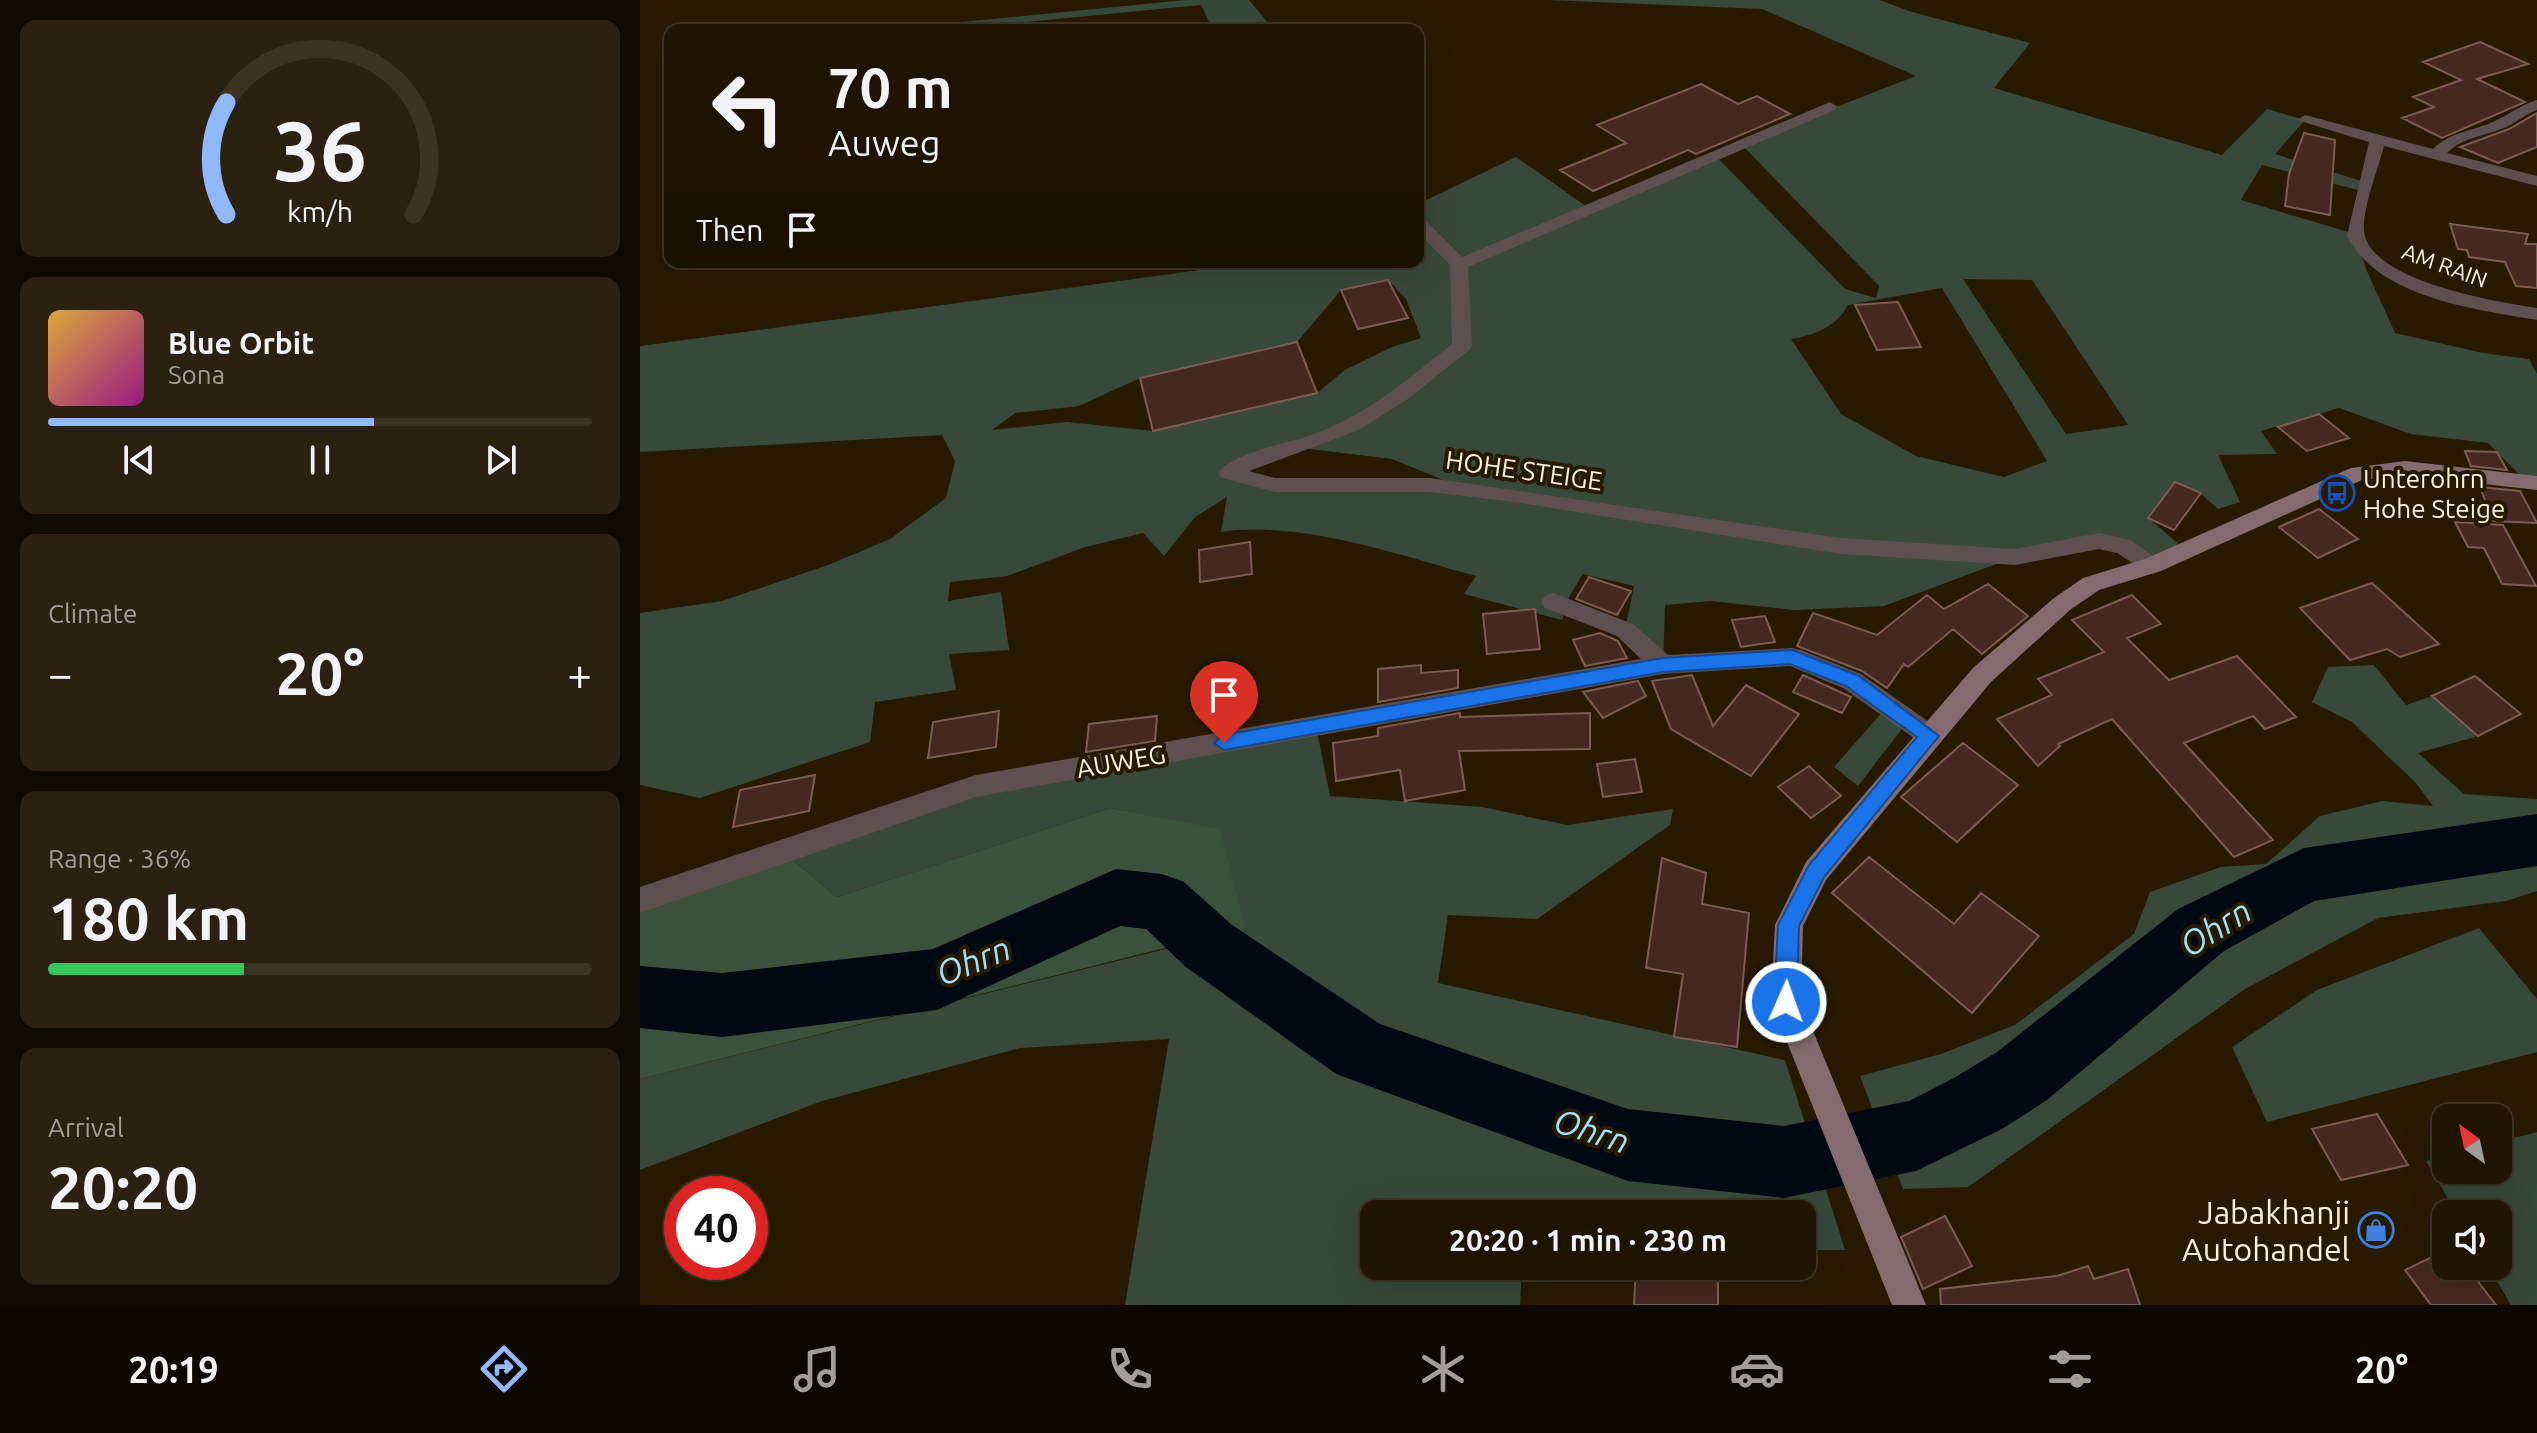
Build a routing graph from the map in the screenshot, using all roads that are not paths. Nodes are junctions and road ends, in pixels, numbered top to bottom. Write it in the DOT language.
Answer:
graph roads {
  1 [pos="2537,105"];
  2 [pos="1830,107"];
  3 [pos="2305,120"];
  4 [pos="2378,139"];
  5 [pos="2437,154"];
  6 [pos="2537,181"];
  7 [pos="1424,229"];
  8 [pos="1459,264"];
  9 [pos="2537,314"];
  10 [pos="2537,483"];
  11 [pos="2153,565"];
  12 [pos="1553,602"];
  13 [pos="1663,665"];
  14 [pos="1930,736"];
  15 [pos="640,900"];
  16 [pos="1909,1305"];
  1 -- 5 [label="street"];
  2 -- 8 [label="street"];
  3 -- 4 [label="street"];
  4 -- 5 [label="street"];
  4 -- 9 [label="street, AM RAIN"];
  5 -- 6 [label="street"];
  7 -- 8 [label="street"];
  8 -- 11 [label="street, HOHE STEIGE"];
  10 -- 11 [label="street"];
  11 -- 14 [label="street"];
  12 -- 13 [label="street"];
  13 -- 14 [label="street, AUWEG"];
  13 -- 15 [label="street, AUWEG"];
  14 -- 16 [label="street"];
}
